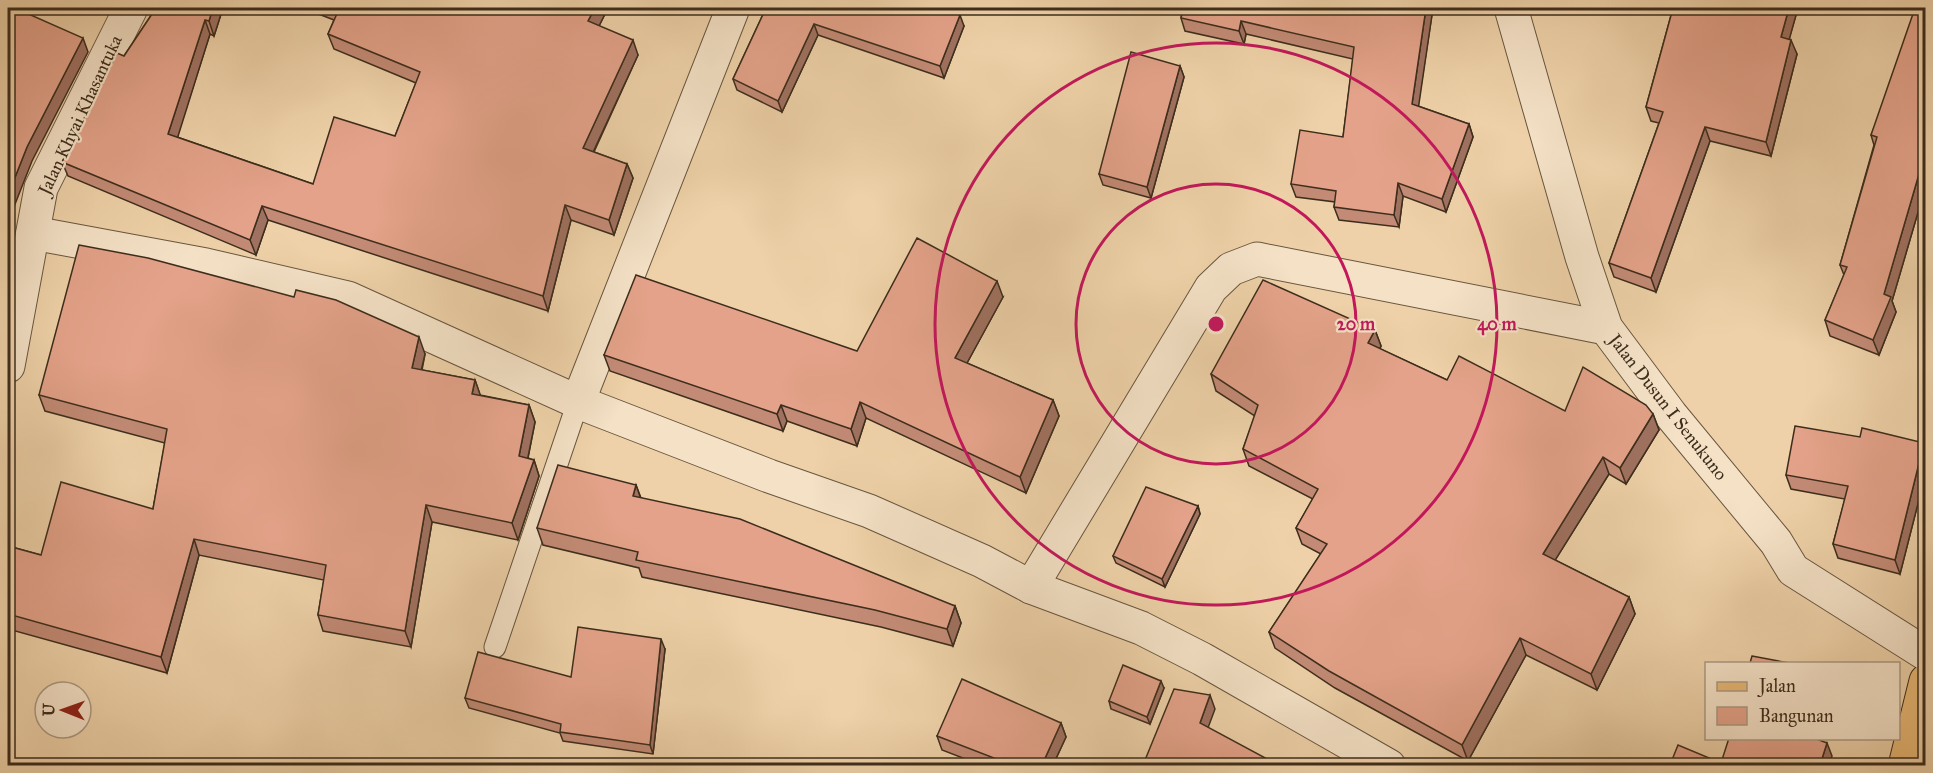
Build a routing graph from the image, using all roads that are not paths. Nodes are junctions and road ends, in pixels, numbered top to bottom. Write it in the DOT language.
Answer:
graph roads {
  1 [pos="131,8"];
  2 [pos="733,8"];
  3 [pos="1511,8"];
  4 [pos="33,233"];
  5 [pos="1606,328"];
  6 [pos="8,366"];
  7 [pos="578,402"];
  8 [pos="1031,587"];
  9 [pos="495,647"];
  10 [pos="1926,654"];
  11 [pos="1926,681"];
  12 [pos="1389,765"];
  13 [pos="1905,765"];
  1 -- 4 [label="street, Jalan Khyai Khasantuka"];
  2 -- 7 [label="street"];
  3 -- 5 [label="street, Jalan Dusun I Senukuno"];
  4 -- 6 [label="street, Jalan Khyai Khasantuka"];
  4 -- 7 [label="street"];
  5 -- 8 [label="street"];
  5 -- 10 [label="street, Jalan Dusun I Senukuno"];
  7 -- 8 [label="street"];
  7 -- 9 [label="lane"];
  8 -- 12 [label="street"];
  11 -- 13 [label="main road"];
}
